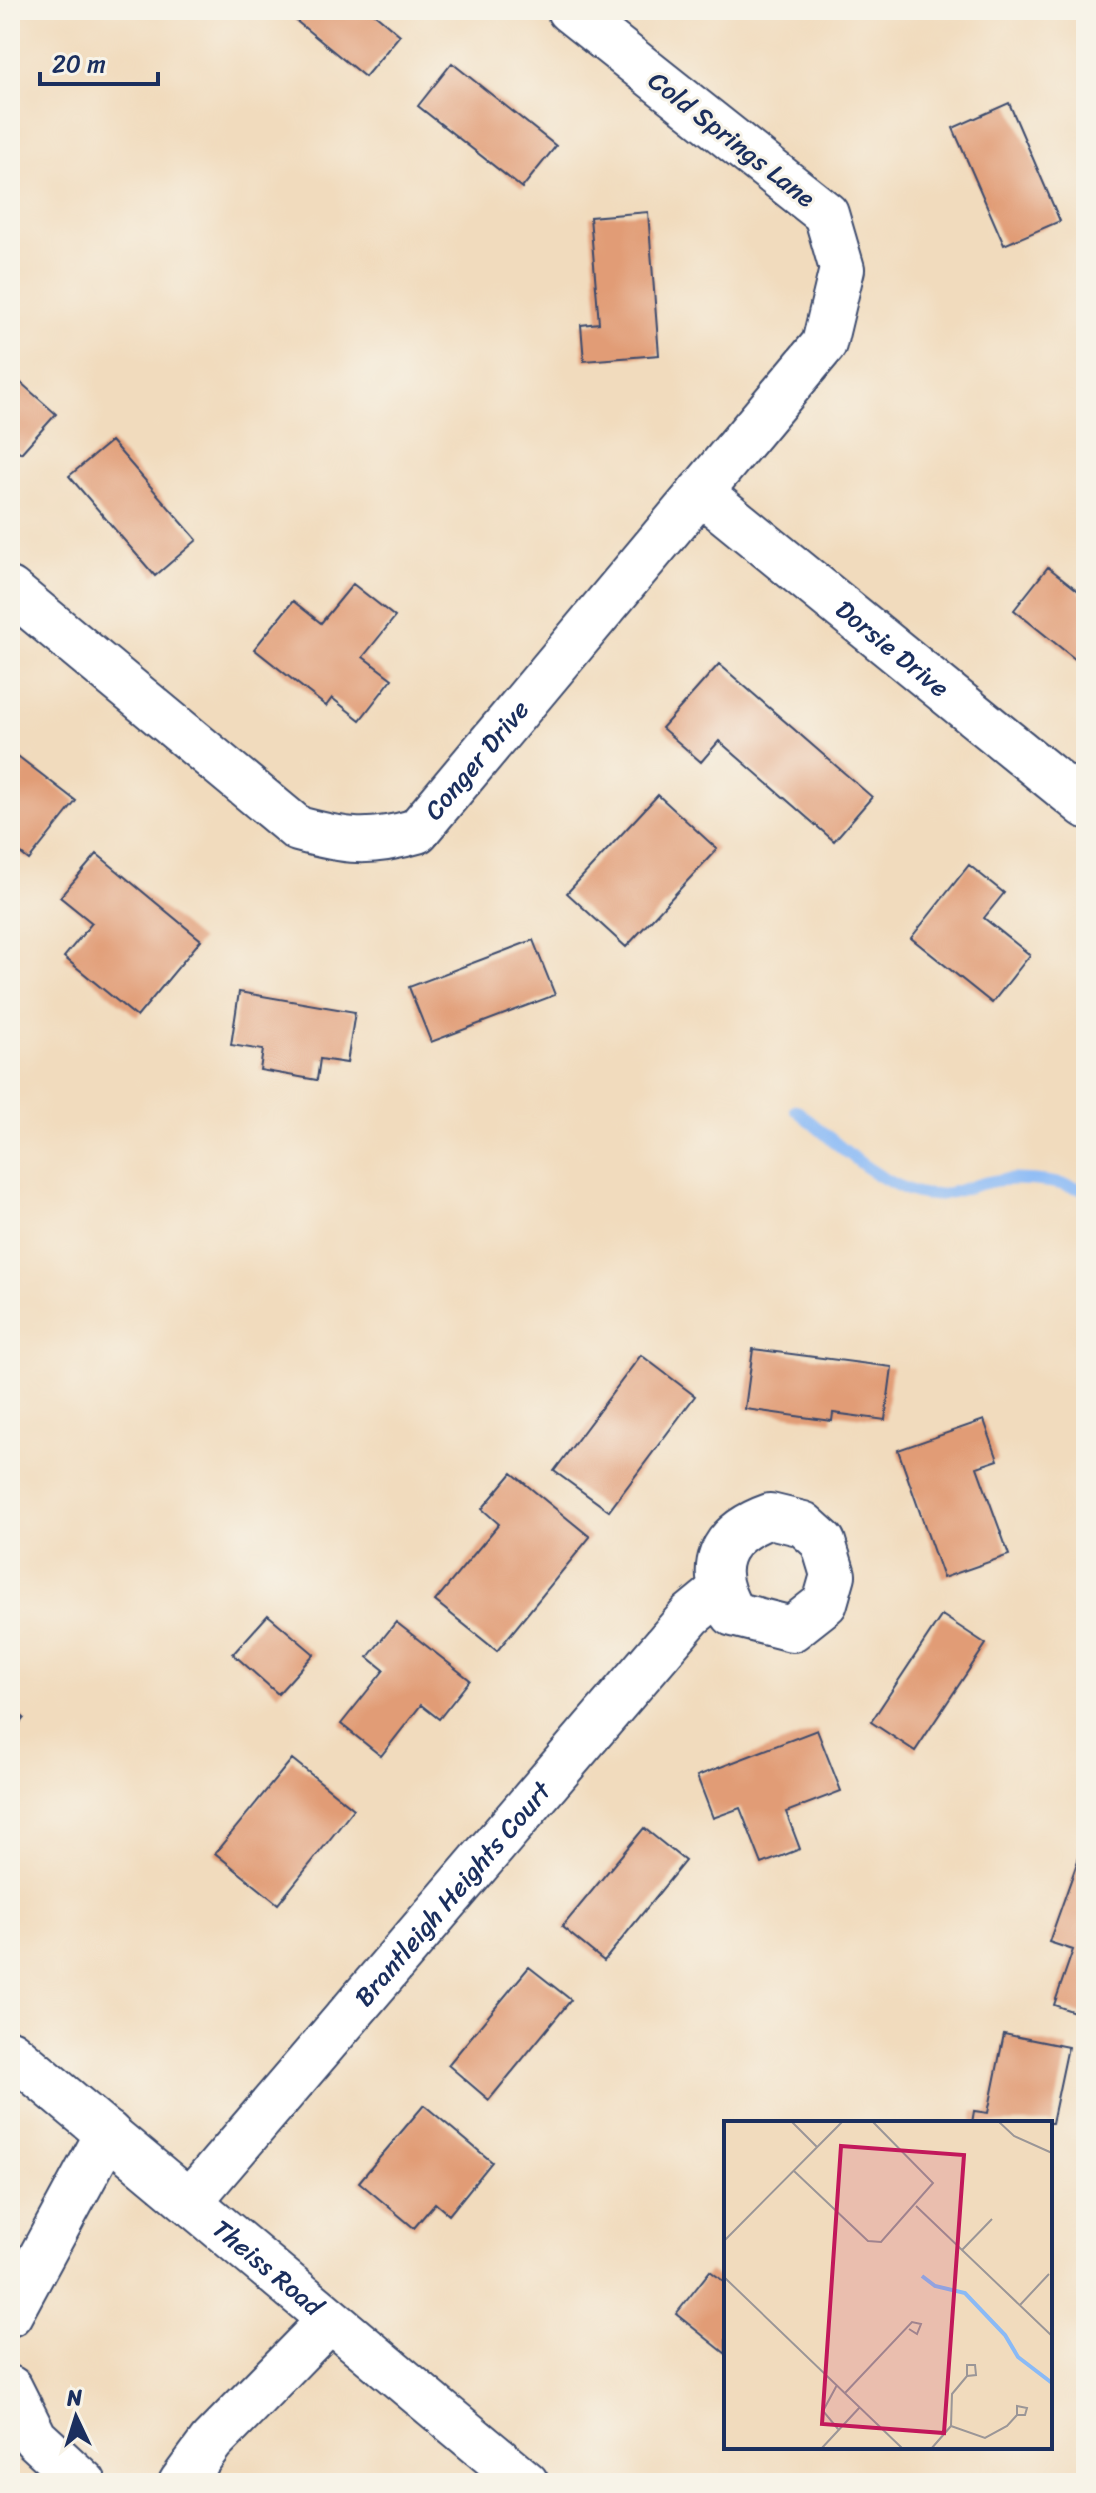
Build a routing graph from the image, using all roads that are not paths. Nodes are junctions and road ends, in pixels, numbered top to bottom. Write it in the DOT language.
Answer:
graph roads {
  1 [pos="569,10"];
  2 [pos="700,492"];
  3 [pos="10,590"];
  4 [pos="1086,806"];
  5 [pos="719,1592"];
  6 [pos="10,2052"];
  7 [pos="108,2133"];
  8 [pos="190,2201"];
  9 [pos="10,2314"];
  10 [pos="330,2320"];
  11 [pos="10,2388"];
  12 [pos="84,2483"];
  13 [pos="181,2483"];
  14 [pos="526,2483"];
  1 -- 2 [label="street, Cold Springs Lane"];
  2 -- 3 [label="street, Conger Drive"];
  2 -- 4 [label="street, Dorsie Drive"];
  5 -- 8 [label="street, Brantleigh Heights Court"];
  6 -- 7 [label="street, Theiss Road"];
  7 -- 8 [label="street, Theiss Road"];
  7 -- 9 [label="street"];
  8 -- 10 [label="street, Theiss Road"];
  10 -- 13 [label="street"];
  10 -- 14 [label="street, Theiss Road"];
  11 -- 12 [label="street"];
}
